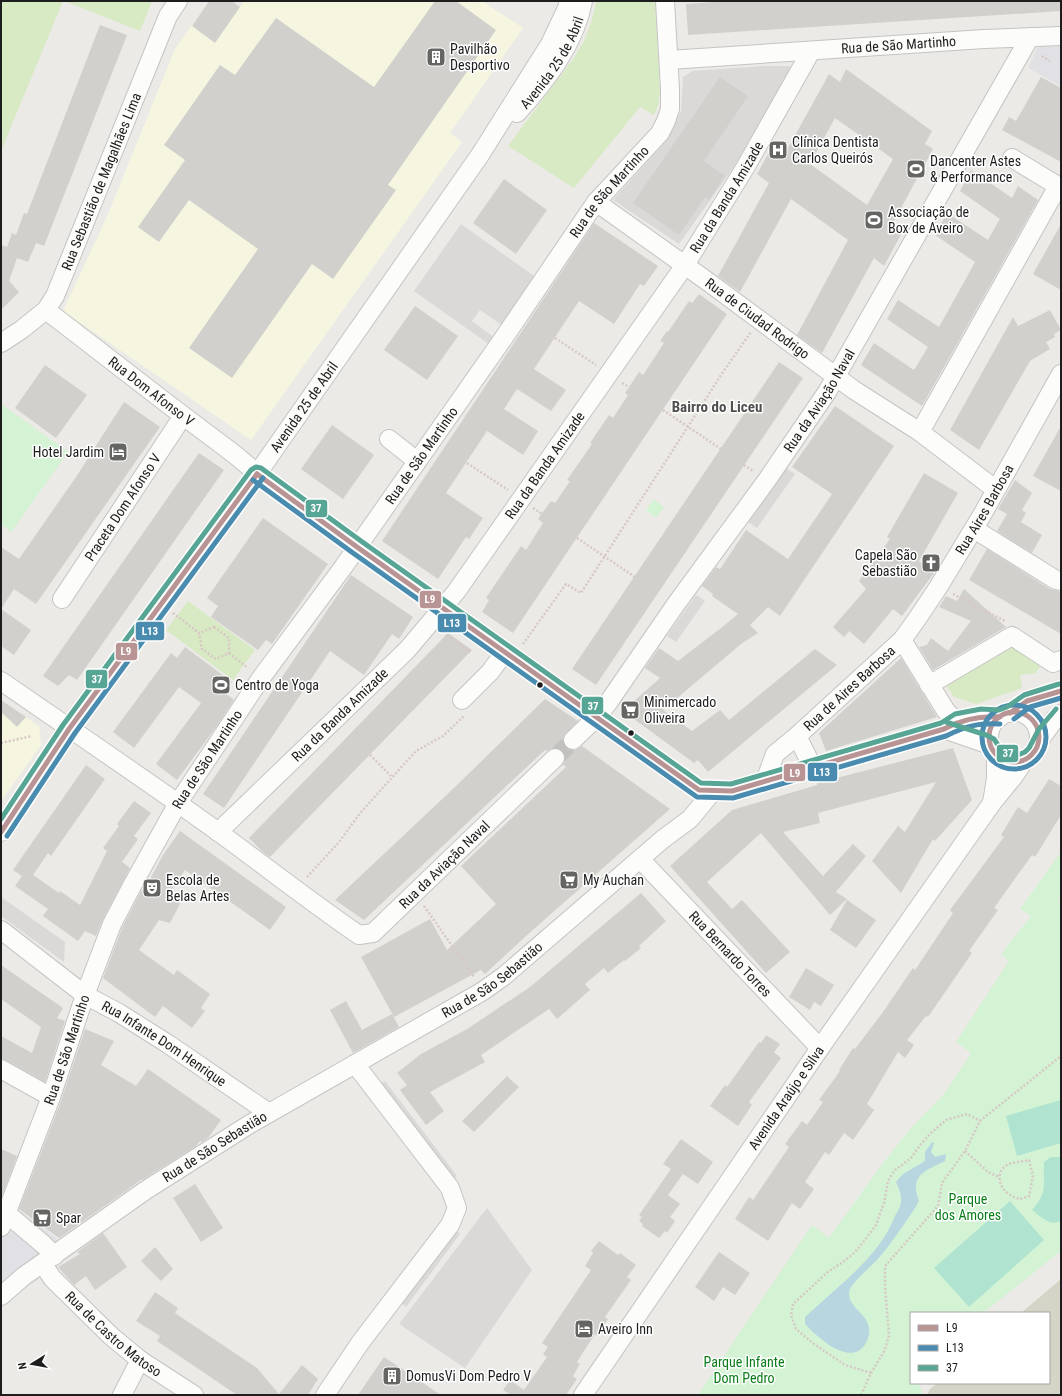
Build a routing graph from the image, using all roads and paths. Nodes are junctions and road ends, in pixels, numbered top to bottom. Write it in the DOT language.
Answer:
graph roads {
  1 [pos="178,1"];
  2 [pos="569,1"];
  3 [pos="583,1"];
  4 [pos="665,1"];
  5 [pos="1061,36"];
  6 [pos="1030,37"];
  7 [pos="558,46"];
  8 [pos="811,51"];
  9 [pos="1042,56"];
  10 [pos="668,60"];
  11 [pos="1050,61"];
  12 [pos="1012,158"];
  13 [pos="596,202"];
  14 [pos="685,266"];
  15 [pos="46,310"];
  16 [pos="760,320"];
  17 [pos="555,338"];
  18 [pos="1,343"];
  19 [pos="609,374"];
  20 [pos="1061,374"];
  21 [pos="837,376"];
  22 [pos="629,387"];
  23 [pos="663,410"];
  24 [pos="183,416"];
  25 [pos="688,427"];
  26 [pos="920,432"];
  27 [pos="388,439"];
  28 [pos="721,449"];
  29 [pos="417,461"];
  30 [pos="467,463"];
  31 [pos="257,474"];
  32 [pos="995,489"];
  33 [pos="521,500"];
  34 [pos="542,514"];
  35 [pos="974,529"];
  36 [pos="577,538"];
  37 [pos="357,547"];
  38 [pos="605,556"];
  39 [pos="635,577"];
  40 [pos="1061,581"];
  41 [pos="939,586"];
  42 [pos="62,599"];
  43 [pos="161,603"];
  44 [pos="443,608"];
  45 [pos="199,633"];
  46 [pos="446,635"];
  47 [pos="1012,636"];
  48 [pos="902,640"];
  49 [pos="470,652"];
  50 [pos="229,653"];
  51 [pos="509,655"];
  52 [pos="1061,660"];
  53 [pos="261,678"];
  54 [pos="1,681"];
  55 [pos="928,685"];
  56 [pos="1061,691"];
  57 [pos="463,708"];
  58 [pos="1061,714"];
  59 [pos="1005,715"];
  60 [pos="598,717"];
  61 [pos="950,725"];
  62 [pos="69,729"];
  63 [pos="32,736"];
  64 [pos="797,736"];
  65 [pos="573,740"];
  66 [pos="1039,741"];
  67 [pos="1,743"];
  68 [pos="993,750"];
  69 [pos="370,755"];
  70 [pos="555,758"];
  71 [pos="1024,761"];
  72 [pos="813,768"];
  73 [pos="392,777"];
  74 [pos="765,781"];
  75 [pos="712,791"];
  76 [pos="178,803"];
  77 [pos="992,803"];
  78 [pos="1,832"];
  79 [pos="218,832"];
  80 [pos="640,859"];
  81 [pos="295,889"];
  82 [pos="433,917"];
  83 [pos="1,930"];
  84 [pos="483,991"];
  85 [pos="85,995"];
  86 [pos="820,1048"];
  87 [pos="1061,1056"];
  88 [pos="355,1064"];
  89 [pos="1,1070"];
  90 [pos="51,1097"];
  91 [pos="269,1113"];
  92 [pos="980,1122"];
  93 [pos="965,1152"];
  94 [pos="999,1177"];
  95 [pos="4,1220"];
  96 [pos="48,1260"];
  97 [pos="1,1296"];
  98 [pos="140,1360"];
  99 [pos="871,1373"];
  100 [pos="122,1395"];
  101 [pos="194,1395"];
  102 [pos="325,1395"];
  103 [pos="583,1395"];
  104 [pos="861,1395"];
  1 -- 15 [label="street, Rua Sebastião de Magalhães Lima"];
  2 -- 7 [label="street, Avenida 25 de Abril"];
  3 -- 7 [label="street, Avenida 25 de Abril"];
  4 -- 10 [label="street"];
  5 -- 6 [label="street, Rua de São Martinho"];
  6 -- 8 [label="street, Rua de São Martinho"];
  6 -- 21 [label="street, Rua da Aviação Naval"];
  7 -- 31 [label="street, Avenida 25 de Abril"];
  8 -- 10 [label="street, Rua de São Martinho"];
  8 -- 14 [label="street, Rua da Banda Amizade"];
  9 -- 11 [label="path"];
  10 -- 13 [label="street, Rua de São Martinho"];
  12 -- 26 [label="street"];
  13 -- 14 [label="street, Rua de Ciudad Rodrigo"];
  13 -- 29 [label="street, Rua de São Martinho"];
  14 -- 16 [label="street, Rua de Ciudad Rodrigo"];
  14 -- 19 [label="street, Rua da Banda Amizade"];
  15 -- 18 [label="street, Rua Sebastião de Magalhães Lima"];
  15 -- 24 [label="street, Rua Dom Afonso V"];
  16 -- 21 [label="street, Rua de Ciudad Rodrigo"];
  16 -- 25 [label="path"];
  17 -- 19 [label="path"];
  19 -- 22 [label="path"];
  19 -- 33 [label="street, Rua da Banda Amizade"];
  20 -- 32 [label="street, Rua Aires Barbosa"];
  21 -- 26 [label="street, Rua de Ciudad Rodrigo"];
  21 -- 60 [label="street, Rua da Aviação Naval"];
  23 -- 25 [label="path"];
  24 -- 31 [label="street, Rua Dom Afonso V"];
  24 -- 42 [label="street, Praceta Dom Afonso V"];
  25 -- 28 [label="path"];
  25 -- 38 [label="path"];
  26 -- 32 [label="street, Rua de Ciudad Rodrigo"];
  27 -- 29 [label="street"];
  29 -- 37 [label="street, Rua de São Martinho"];
  30 -- 33 [label="path"];
  31 -- 37 [label="street, Rua Dom Afonso V"];
  31 -- 43 [label="street, Avenida 25 de Abril"];
  32 -- 35 [label="street, Rua Aires Barbosa"];
  33 -- 34 [label="path"];
  33 -- 44 [label="street, Rua da Banda Amizade"];
  35 -- 40 [label="street"];
  35 -- 41 [label="street, Rua Aires Barbosa"];
  36 -- 38 [label="path"];
  37 -- 44 [label="street, Rua Dom Afonso V"];
  37 -- 53 [label="street, Rua de São Martinho"];
  38 -- 39 [label="path"];
  38 -- 51 [label="path"];
  41 -- 47 [label="path"];
  41 -- 48 [label="street, Rua Aires Barbosa"];
  43 -- 45 [label="path"];
  43 -- 62 [label="street, Avenida 25 de Abril"];
  44 -- 51 [label="street, Rua Dom Afonso V"];
  44 -- 79 [label="street, Rua da Banda Amizade"];
  45 -- 50 [label="path"];
  45 -- 50 [label="path"];
  46 -- 49 [label="path"];
  47 -- 52 [label="street"];
  47 -- 55 [label="street"];
  48 -- 55 [label="street"];
  48 -- 64 [label="street, Rua de Aires Barbosa"];
  50 -- 53 [label="path"];
  51 -- 57 [label="street"];
  51 -- 60 [label="street, Rua Dom Afonso V"];
  53 -- 76 [label="street, Rua de São Martinho"];
  54 -- 62 [label="street, Rua da Aviação Naval"];
  55 -- 61 [label="street"];
  56 -- 59 [label="street"];
  57 -- 73 [label="path"];
  58 -- 66 [label="street"];
  59 -- 61 [label="street"];
  59 -- 66 [label="street"];
  59 -- 68 [label="street"];
  60 -- 65 [label="street, Rua da Aviação Naval"];
  60 -- 75 [label="street, Rua Dom Afonso V"];
  61 -- 68 [label="street"];
  61 -- 72 [label="street"];
  62 -- 76 [label="street, Rua da Aviação Naval"];
  62 -- 78 [label="street, Avenida 25 de Abril"];
  63 -- 67 [label="path"];
  64 -- 72 [label="street, Rua de Aires Barbosa"];
  64 -- 74 [label="street, Rua de Aires Barbosa"];
  66 -- 71 [label="street"];
  68 -- 71 [label="street"];
  68 -- 77 [label="street, Avenida Araújo e Silva"];
  69 -- 73 [label="path"];
  70 -- 81 [label="street, Rua da Aviação Naval"];
  71 -- 77 [label="street, Avenida Araújo e Silva"];
  72 -- 74 [label="street"];
  73 -- 81 [label="path"];
  74 -- 75 [label="street"];
  75 -- 80 [label="street, Rua de São Sebastião"];
  76 -- 79 [label="street, Rua da Aviação Naval"];
  76 -- 85 [label="street, Rua de São Martinho"];
  77 -- 86 [label="street, Avenida Araújo e Silva"];
  79 -- 81 [label="street, Rua da Aviação Naval"];
  80 -- 84 [label="street, Rua de São Sebastião"];
  80 -- 86 [label="street, Rua Bernardo Torres"];
  82 -- 84 [label="path"];
  83 -- 85 [label="street, Rua Infante Dom Henrique"];
  84 -- 88 [label="street, Rua de São Sebastião"];
  85 -- 90 [label="street, Rua de São Martinho"];
  85 -- 91 [label="street, Rua Infante Dom Henrique"];
  86 -- 103 [label="street, Avenida Araújo e Silva"];
  87 -- 92 [label="path"];
  88 -- 91 [label="street, Rua de São Sebastião"];
  88 -- 102 [label="street"];
  89 -- 90 [label="street"];
  90 -- 95 [label="street, Rua de São Martinho"];
  91 -- 96 [label="street, Rua de São Sebastião"];
  92 -- 93 [label="path"];
  92 -- 99 [label="path"];
  93 -- 94 [label="path"];
  93 -- 99 [label="path"];
  94 -- 94 [label="path"];
  95 -- 96 [label="street, Rua de Castro Matoso"];
  96 -- 97 [label="street, Rua de São Sebastião"];
  96 -- 98 [label="street, Rua de Castro Matoso"];
  98 -- 100 [label="street"];
  98 -- 101 [label="street, Rua de Castro Matoso"];
  99 -- 104 [label="path"];
}
